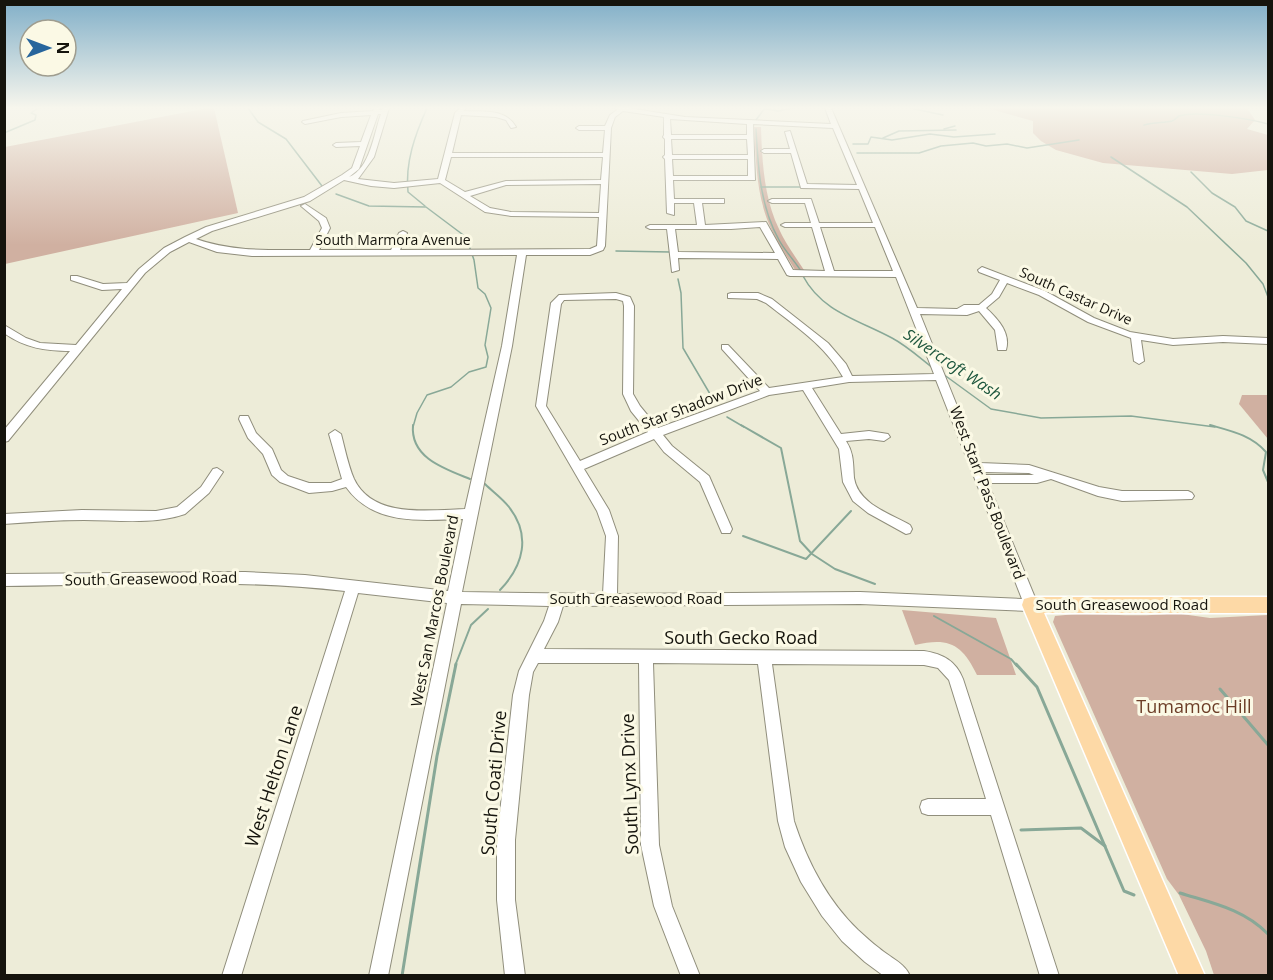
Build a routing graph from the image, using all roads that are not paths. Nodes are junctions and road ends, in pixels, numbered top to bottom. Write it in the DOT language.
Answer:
graph roads {
  1 [pos="360,154"];
  2 [pos="371,154"];
  3 [pos="667,154"];
  4 [pos="750,154"];
  5 [pos="794,154"];
  6 [pos="848,154"];
  7 [pos="447,155"];
  8 [pos="607,155"];
  9 [pos="667,157"];
  10 [pos="750,157"];
  11 [pos="344,178"];
  12 [pos="670,178"];
  13 [pos="353,181"];
  14 [pos="441,181"];
  15 [pos="605,182"];
  16 [pos="862,187"];
  17 [pos="464,195"];
  18 [pos="671,201"];
  19 [pos="698,201"];
  20 [pos="721,201"];
  21 [pos="772,201"];
  22 [pos="305,206"];
  23 [pos="671,213"];
  24 [pos="603,215"];
  25 [pos="785,225"];
  26 [pos="816,225"];
  27 [pos="877,225"];
  28 [pos="650,227"];
  29 [pos="671,227"];
  30 [pos="701,227"];
  31 [pos="402,233"];
  32 [pos="191,240"];
  33 [pos="313,253"];
  34 [pos="394,253"];
  35 [pos="522,253"];
  36 [pos="674,255"];
  37 [pos="780,256"];
  38 [pos="675,270"];
  39 [pos="982,270"];
  40 [pos="830,273"];
  41 [pos="899,274"];
  42 [pos="74,278"];
  43 [pos="1004,280"];
  44 [pos="131,286"];
  45 [pos="731,296"];
  46 [pos="981,308"];
  47 [pos="914,311"];
  48 [pos="4,328"];
  49 [pos="1136,337"];
  50 [pos="1269,341"];
  51 [pos="725,347"];
  52 [pos="78,348"];
  53 [pos="1002,348"];
  54 [pos="1139,361"];
  55 [pos="941,377"];
  56 [pos="849,379"];
  57 [pos="806,387"];
  58 [pos="767,392"];
  59 [pos="244,419"];
  60 [pos="335,434"];
  61 [pos="654,434"];
  62 [pos="5,437"];
  63 [pos="884,437"];
  64 [pos="840,438"];
  65 [pos="577,467"];
  66 [pos="977,467"];
  67 [pos="217,472"];
  68 [pos="1018,473"];
  69 [pos="982,480"];
  70 [pos="349,481"];
  71 [pos="1188,496"];
  72 [pos="470,514"];
  73 [pos="4,519"];
  74 [pos="726,529"];
  75 [pos="906,529"];
  76 [pos="4,580"];
  77 [pos="353,588"];
  78 [pos="455,598"];
  79 [pos="558,600"];
  80 [pos="610,600"];
  81 [pos="1031,605"];
  82 [pos="1269,605"];
  83 [pos="533,656"];
  84 [pos="646,657"];
  85 [pos="764,657"];
  86 [pos="928,807"];
  87 [pos="998,807"];
  88 [pos="231,975"];
  89 [pos="378,975"];
  90 [pos="515,975"];
  91 [pos="691,975"];
  92 [pos="901,975"];
  93 [pos="1050,975"];
  94 [pos="1192,975"];
  1 -- 11 [label="street"];
  2 -- 13 [label="street"];
  3 -- 9 [label="street"];
  4 -- 10 [label="street"];
  5 -- 16 [label="street"];
  6 -- 16 [label="street, West Starr Pass Boulevard"];
  7 -- 8 [label="street"];
  7 -- 14 [label="street"];
  8 -- 15 [label="street"];
  9 -- 10 [label="street"];
  9 -- 12 [label="street"];
  10 -- 12 [label="street"];
  11 -- 13 [label="street"];
  11 -- 32 [label="street"];
  12 -- 18 [label="street"];
  13 -- 14 [label="street"];
  13 -- 22 [label="street"];
  14 -- 17 [label="street"];
  15 -- 17 [label="street"];
  15 -- 24 [label="street"];
  16 -- 27 [label="street, West Starr Pass Boulevard"];
  17 -- 24 [label="street"];
  18 -- 19 [label="street"];
  18 -- 23 [label="street"];
  19 -- 20 [label="street"];
  19 -- 30 [label="street"];
  21 -- 26 [label="street"];
  22 -- 32 [label="street"];
  22 -- 33 [label="street"];
  24 -- 35 [label="street, South Marmora Avenue"];
  25 -- 26 [label="street"];
  26 -- 27 [label="street"];
  26 -- 40 [label="street"];
  27 -- 41 [label="street, West Starr Pass Boulevard"];
  28 -- 29 [label="street"];
  29 -- 30 [label="street"];
  29 -- 36 [label="street"];
  30 -- 37 [label="street"];
  31 -- 34 [label="street"];
  32 -- 33 [label="street, South Marmora Avenue"];
  32 -- 44 [label="street"];
  33 -- 34 [label="street, South Marmora Avenue"];
  34 -- 35 [label="street, South Marmora Avenue"];
  35 -- 72 [label="street, West San Marcos Boulevard"];
  36 -- 37 [label="street"];
  36 -- 38 [label="street"];
  37 -- 40 [label="street"];
  39 -- 43 [label="street, South Castar Drive"];
  40 -- 41 [label="street"];
  41 -- 47 [label="street, West Starr Pass Boulevard"];
  42 -- 44 [label="street"];
  43 -- 46 [label="street"];
  43 -- 49 [label="street, South Castar Drive"];
  44 -- 52 [label="street"];
  45 -- 56 [label="street"];
  46 -- 47 [label="street"];
  46 -- 53 [label="street"];
  47 -- 55 [label="street, West Starr Pass Boulevard"];
  48 -- 52 [label="street"];
  49 -- 50 [label="street, South Castar Drive"];
  49 -- 54 [label="street"];
  51 -- 58 [label="street"];
  52 -- 62 [label="street"];
  55 -- 56 [label="street, South Star Shadow Drive"];
  55 -- 66 [label="street, West Starr Pass Boulevard"];
  56 -- 57 [label="street, South Star Shadow Drive"];
  57 -- 58 [label="street, South Star Shadow Drive"];
  57 -- 64 [label="street"];
  58 -- 61 [label="street, South Star Shadow Drive"];
  59 -- 70 [label="street"];
  60 -- 70 [label="street"];
  61 -- 65 [label="street, South Star Shadow Drive"];
  61 -- 65 [label="street"];
  61 -- 74 [label="street"];
  63 -- 64 [label="street"];
  64 -- 75 [label="street"];
  65 -- 80 [label="street"];
  66 -- 68 [label="street"];
  66 -- 69 [label="street, West Starr Pass Boulevard"];
  67 -- 73 [label="street"];
  68 -- 69 [label="street"];
  68 -- 71 [label="street"];
  69 -- 81 [label="street, West Starr Pass Boulevard"];
  70 -- 72 [label="street"];
  72 -- 78 [label="street, West San Marcos Boulevard"];
  76 -- 77 [label="street, South Greasewood Road"];
  77 -- 78 [label="street, South Greasewood Road"];
  77 -- 88 [label="street, West Helton Lane"];
  78 -- 79 [label="street, South Greasewood Road"];
  78 -- 89 [label="street, West San Marcos Boulevard"];
  79 -- 80 [label="street, South Greasewood Road"];
  79 -- 83 [label="street, South Coati Drive"];
  80 -- 81 [label="street, South Greasewood Road"];
  81 -- 82 [label="main road, South Greasewood Road"];
  81 -- 94 [label="main road, West Starr Pass Boulevard"];
  83 -- 84 [label="street, South Gecko Road"];
  83 -- 90 [label="street, South Coati Drive"];
  84 -- 85 [label="street, South Gecko Road"];
  84 -- 91 [label="street, South Lynx Drive"];
  85 -- 87 [label="street, South Gecko Road"];
  85 -- 92 [label="street"];
  86 -- 87 [label="street"];
  87 -- 93 [label="street"];
}
